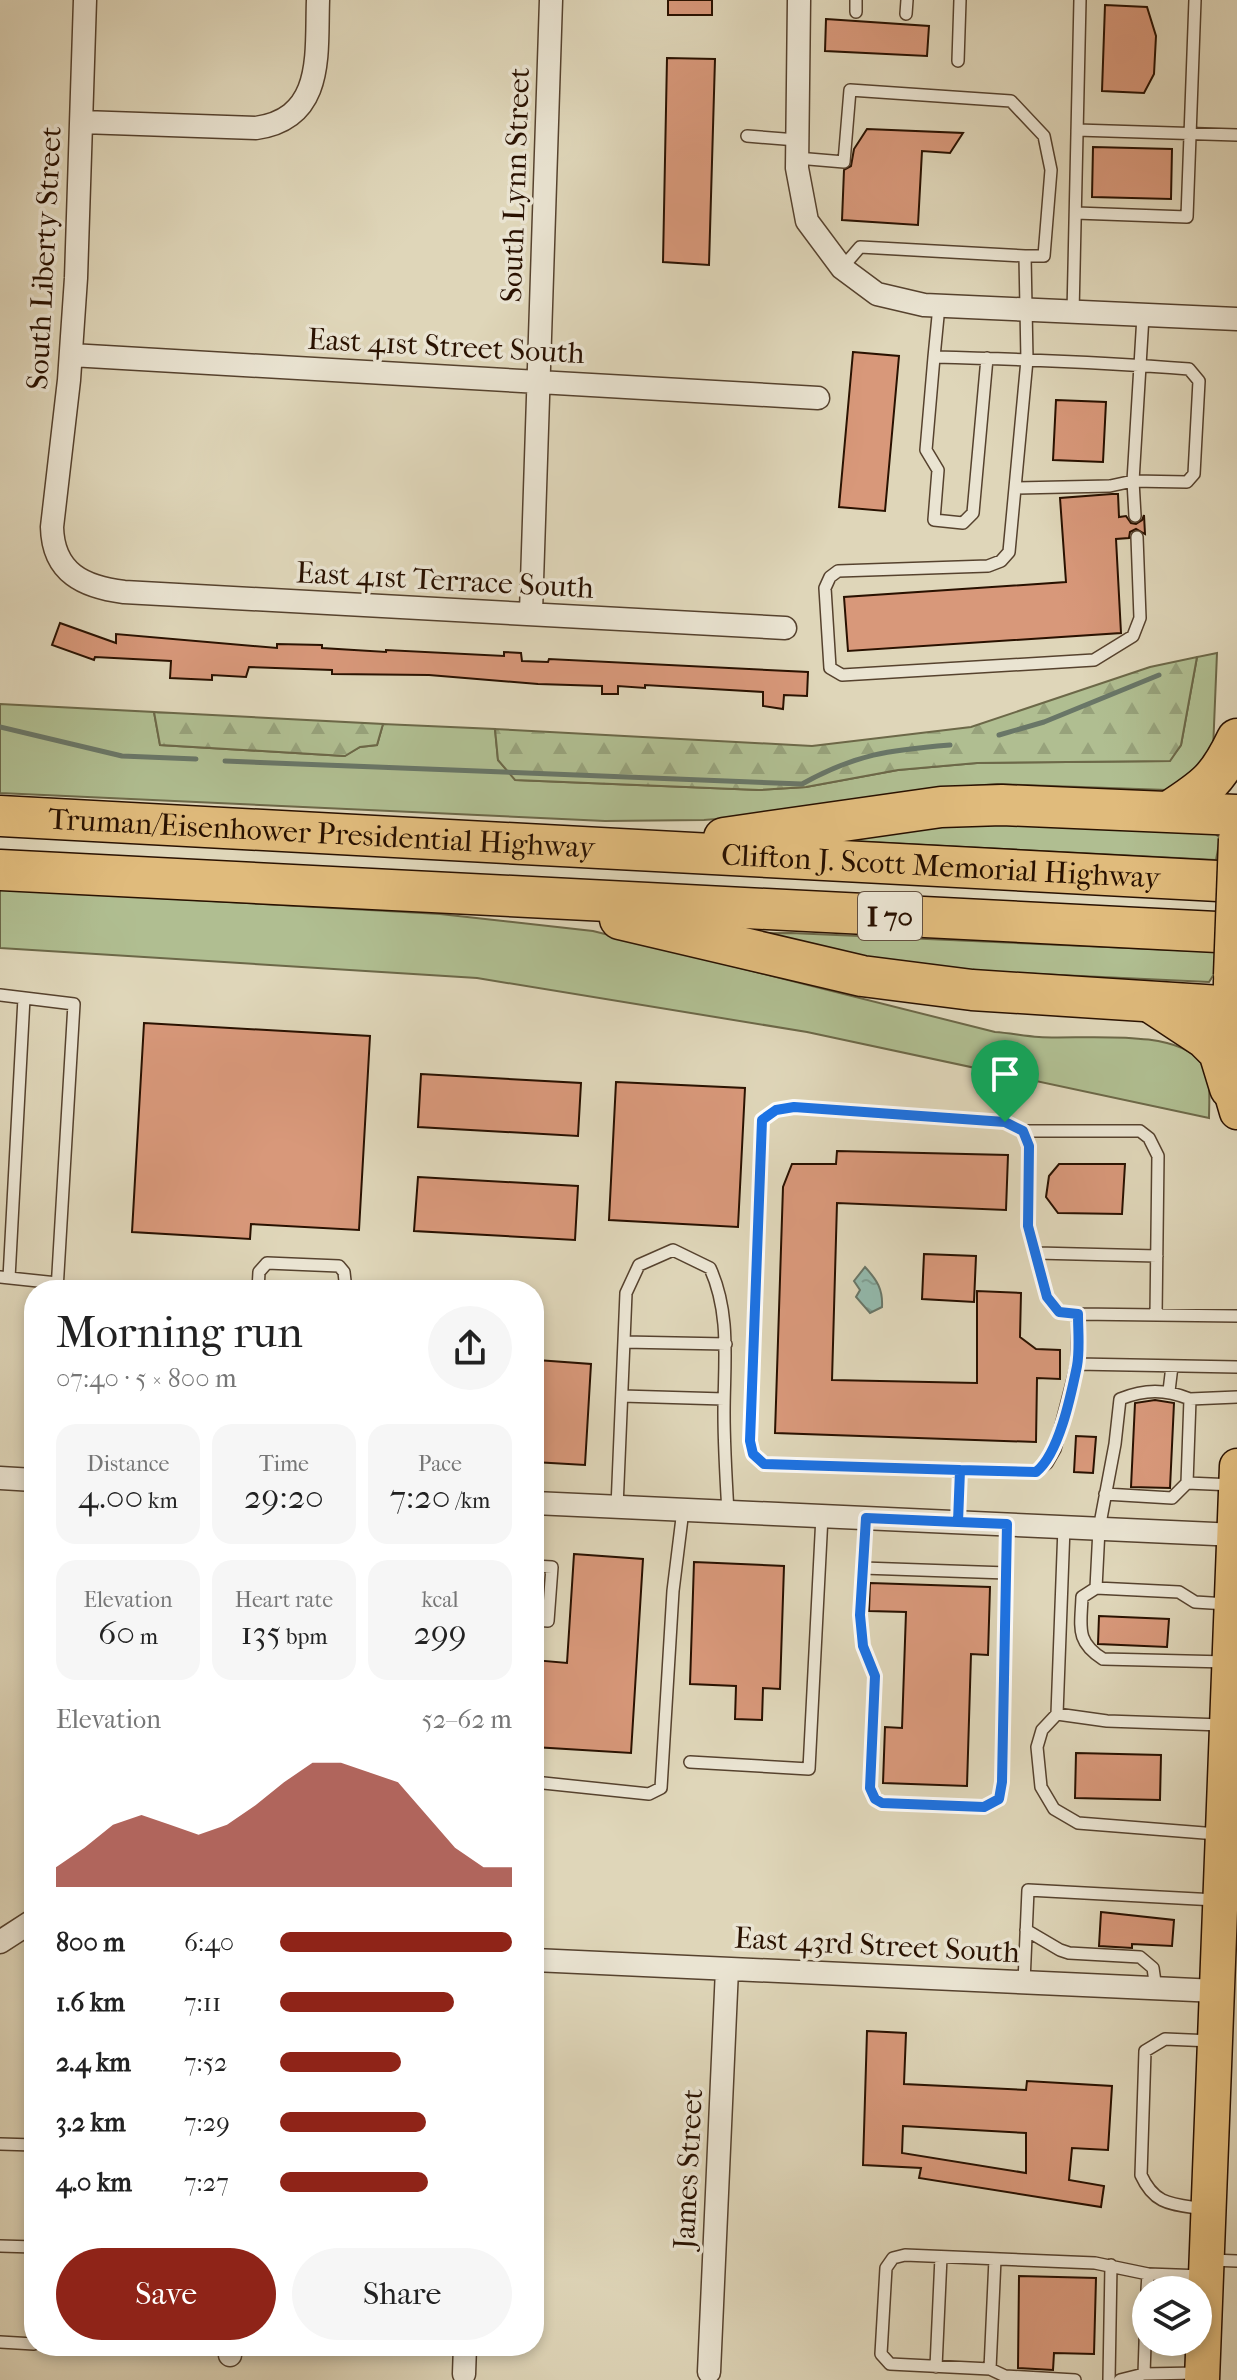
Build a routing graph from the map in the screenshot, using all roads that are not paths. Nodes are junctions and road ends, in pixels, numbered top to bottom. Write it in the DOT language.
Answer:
graph roads {
  1 [pos="85,0"];
  2 [pos="318,0"];
  3 [pos="551,0"];
  4 [pos="799,0"];
  5 [pos="907,0"];
  6 [pos="960,0"];
  7 [pos="1080,0"];
  8 [pos="1195,0"];
  9 [pos="906,14"];
  10 [pos="958,61"];
  11 [pos="82,122"];
  12 [pos="1077,130"];
  13 [pos="1190,133"];
  14 [pos="1237,135"];
  15 [pos="747,136"];
  16 [pos="797,149"];
  17 [pos="1076,213"];
  18 [pos="1025,256"];
  19 [pos="842,268"];
  20 [pos="939,306"];
  21 [pos="1026,311"];
  22 [pos="1073,313"];
  23 [pos="1143,316"];
  24 [pos="1237,319"];
  25 [pos="71,355"];
  26 [pos="934,357"];
  27 [pos="987,358"];
  28 [pos="1027,360"];
  29 [pos="1140,365"];
  30 [pos="539,381"];
  31 [pos="818,398"];
  32 [pos="1133,481"];
  33 [pos="1017,488"];
  34 [pos="1135,516"];
  35 [pos="1137,537"];
  36 [pos="102,590"];
  37 [pos="531,612"];
  38 [pos="785,628"];
  39 [pos="1237,739"];
  40 [pos="1170,811"];
  41 [pos="0,816"];
  42 [pos="1237,816"];
  43 [pos="1236,839"];
  44 [pos="642,851"];
  45 [pos="0,870"];
  46 [pos="1237,882"];
  47 [pos="542,899"];
  48 [pos="1237,933"];
  49 [pos="0,995"];
  50 [pos="1233,996"];
  51 [pos="24,998"];
  52 [pos="1152,1003"];
  53 [pos="1233,1100"];
  54 [pos="1023,1131"];
  55 [pos="1037,1253"];
  56 [pos="1157,1256"];
  57 [pos="4,1277"];
  58 [pos="24,1280"];
  59 [pos="57,1280"];
  60 [pos="259,1280"];
  61 [pos="345,1280"];
  62 [pos="1078,1314"];
  63 [pos="1156,1315"];
  64 [pos="1237,1316"];
  65 [pos="624,1342"];
  66 [pos="726,1344"];
  67 [pos="1077,1364"];
  68 [pos="1172,1366"];
  69 [pos="1237,1367"];
  70 [pos="1169,1391"];
  71 [pos="622,1396"];
  72 [pos="1237,1397"];
  73 [pos="724,1399"];
  74 [pos="1190,1399"];
  75 [pos="1237,1466"];
  76 [pos="960,1470"];
  77 [pos="0,1478"];
  78 [pos="24,1479"];
  79 [pos="1187,1483"];
  80 [pos="1236,1485"];
  81 [pos="1105,1494"];
  82 [pos="544,1503"];
  83 [pos="617,1507"];
  84 [pos="683,1510"];
  85 [pos="728,1512"];
  86 [pos="822,1516"];
  87 [pos="866,1518"];
  88 [pos="958,1522"];
  89 [pos="1007,1524"];
  90 [pos="1064,1527"];
  91 [pos="1099,1529"];
  92 [pos="1236,1535"];
  93 [pos="544,1567"];
  94 [pos="863,1568"];
  95 [pos="1007,1573"];
  96 [pos="1096,1588"];
  97 [pos="1232,1604"];
  98 [pos="544,1621"];
  99 [pos="1229,1663"];
  100 [pos="1057,1714"];
  101 [pos="1230,1737"];
  102 [pos="690,1762"];
  103 [pos="544,1783"];
  104 [pos="1230,1835"];
  105 [pos="1229,1901"];
  106 [pos="24,1926"];
  107 [pos="1026,1930"];
  108 [pos="0,1942"];
  109 [pos="544,1960"];
  110 [pos="727,1969"];
  111 [pos="1221,1975"];
  112 [pos="1024,1982"];
  113 [pos="1156,1989"];
  114 [pos="1218,2045"];
  115 [pos="0,2144"];
  116 [pos="24,2145"];
  117 [pos="1208,2210"];
  118 [pos="0,2246"];
  119 [pos="24,2247"];
  120 [pos="941,2257"];
  121 [pos="995,2259"];
  122 [pos="1111,2265"];
  123 [pos="1216,2266"];
  124 [pos="1148,2274"];
  125 [pos="0,2342"];
  126 [pos="24,2343"];
  127 [pos="465,2356"];
  128 [pos="1145,2356"];
  129 [pos="936,2367"];
  130 [pos="990,2369"];
  131 [pos="709,2372"];
  132 [pos="464,2374"];
  133 [pos="1144,2374"];
  134 [pos="1202,2377"];
  135 [pos="1075,2380"];
  136 [pos="1109,2380"];
  137 [pos="1120,2380"];
  1 -- 11 [label="street, South Liberty Street"];
  2 -- 11 [label="street"];
  3 -- 30 [label="street, South Lynn Street"];
  4 -- 16 [label="street"];
  5 -- 9 [label="lane"];
  6 -- 10 [label="lane"];
  7 -- 12 [label="lane"];
  8 -- 13 [label="lane"];
  11 -- 25 [label="street, South Liberty Street"];
  12 -- 13 [label="lane"];
  12 -- 17 [label="lane"];
  13 -- 14 [label="lane"];
  13 -- 17 [label="lane"];
  15 -- 16 [label="lane"];
  16 -- 18 [label="lane"];
  16 -- 19 [label="street"];
  17 -- 22 [label="lane"];
  18 -- 19 [label="lane"];
  18 -- 21 [label="lane"];
  19 -- 20 [label="street"];
  20 -- 21 [label="street"];
  20 -- 26 [label="lane"];
  21 -- 22 [label="street"];
  21 -- 28 [label="lane"];
  22 -- 23 [label="street"];
  23 -- 24 [label="street"];
  23 -- 29 [label="lane"];
  25 -- 30 [label="street, East 41st Street South"];
  25 -- 36 [label="street, South Liberty Street"];
  26 -- 27 [label="lane"];
  26 -- 27 [label="lane"];
  27 -- 28 [label="lane"];
  28 -- 29 [label="lane"];
  28 -- 33 [label="lane"];
  29 -- 32 [label="lane"];
  29 -- 32 [label="lane"];
  30 -- 31 [label="street, East 41st Street South"];
  30 -- 37 [label="street, South Lynn Street"];
  32 -- 33 [label="lane"];
  32 -- 34 [label="lane"];
  33 -- 35 [label="lane"];
  36 -- 37 [label="street, East 41st Terrace South"];
  37 -- 38 [label="street, East 41st Terrace South"];
  39 -- 40 [label="highway"];
  40 -- 42 [label="highway"];
  40 -- 44 [label="highway"];
  41 -- 44 [label="highway, Truman/Eisenhower Presidential Highway / I 70"];
  42 -- 43 [label="main road"];
  43 -- 50 [label="main road, bridge"];
  44 -- 46 [label="highway, Clifton J. Scott Memorial Highway / I 70"];
  45 -- 47 [label="highway, Truman/Eisenhower Presidential Highway / I 70"];
  47 -- 48 [label="highway, Clifton J. Scott Memorial Highway / I 70"];
  47 -- 52 [label="highway"];
  49 -- 51 [label="lane"];
  50 -- 52 [label="highway"];
  50 -- 53 [label="main road"];
  51 -- 57 [label="lane"];
  51 -- 59 [label="lane"];
  52 -- 53 [label="highway"];
  54 -- 55 [label="lane"];
  54 -- 56 [label="lane"];
  54 -- 76 [label="lane"];
  55 -- 56 [label="lane"];
  55 -- 62 [label="lane"];
  56 -- 63 [label="lane"];
  57 -- 58 [label="lane"];
  60 -- 61 [label="lane"];
  62 -- 63 [label="lane"];
  62 -- 67 [label="lane"];
  63 -- 64 [label="lane"];
  65 -- 66 [label="lane"];
  65 -- 66 [label="lane"];
  65 -- 71 [label="lane"];
  66 -- 73 [label="lane"];
  67 -- 68 [label="lane"];
  67 -- 76 [label="lane"];
  68 -- 69 [label="lane"];
  68 -- 70 [label="lane"];
  70 -- 74 [label="lane"];
  70 -- 81 [label="lane"];
  71 -- 73 [label="lane"];
  71 -- 83 [label="lane"];
  72 -- 74 [label="lane"];
  73 -- 85 [label="lane"];
  74 -- 79 [label="lane"];
  75 -- 80 [label="main road"];
  76 -- 88 [label="lane"];
  77 -- 78 [label="street"];
  79 -- 80 [label="lane"];
  79 -- 81 [label="lane"];
  80 -- 92 [label="main road"];
  81 -- 91 [label="lane"];
  82 -- 83 [label="street"];
  83 -- 84 [label="street"];
  84 -- 85 [label="street"];
  84 -- 103 [label="lane"];
  85 -- 86 [label="street"];
  86 -- 87 [label="street"];
  86 -- 102 [label="lane"];
  87 -- 88 [label="street"];
  87 -- 94 [label="lane"];
  88 -- 89 [label="street"];
  89 -- 90 [label="street"];
  89 -- 95 [label="lane"];
  90 -- 91 [label="street"];
  90 -- 100 [label="lane"];
  91 -- 92 [label="street"];
  91 -- 96 [label="lane"];
  92 -- 97 [label="main road"];
  93 -- 98 [label="lane"];
  94 -- 95 [label="lane"];
  94 -- 95 [label="lane"];
  96 -- 97 [label="lane"];
  96 -- 99 [label="lane"];
  97 -- 99 [label="main road"];
  99 -- 101 [label="main road"];
  100 -- 101 [label="lane"];
  100 -- 104 [label="lane"];
  101 -- 104 [label="main road"];
  104 -- 105 [label="main road"];
  105 -- 107 [label="lane"];
  105 -- 111 [label="main road"];
  106 -- 108 [label="street"];
  107 -- 112 [label="lane"];
  107 -- 113 [label="lane"];
  109 -- 110 [label="street, East 43rd Street South"];
  110 -- 112 [label="street, East 43rd Street South"];
  110 -- 131 [label="street, James Street"];
  111 -- 113 [label="street, East 43rd Street South"];
  111 -- 114 [label="main road"];
  112 -- 113 [label="street, East 43rd Street South"];
  114 -- 117 [label="main road"];
  114 -- 117 [label="lane"];
  115 -- 116 [label="lane"];
  117 -- 123 [label="main road"];
  118 -- 119 [label="lane"];
  120 -- 121 [label="lane"];
  120 -- 129 [label="lane"];
  120 -- 129 [label="lane"];
  121 -- 122 [label="lane"];
  121 -- 130 [label="lane"];
  122 -- 124 [label="lane"];
  122 -- 136 [label="lane"];
  123 -- 124 [label="lane"];
  123 -- 134 [label="main road"];
  125 -- 126 [label="lane"];
  127 -- 132 [label="street"];
  128 -- 133 [label="lane"];
  129 -- 130 [label="lane"];
  130 -- 135 [label="lane"];
  133 -- 134 [label="lane"];
  133 -- 137 [label="lane"];
}
